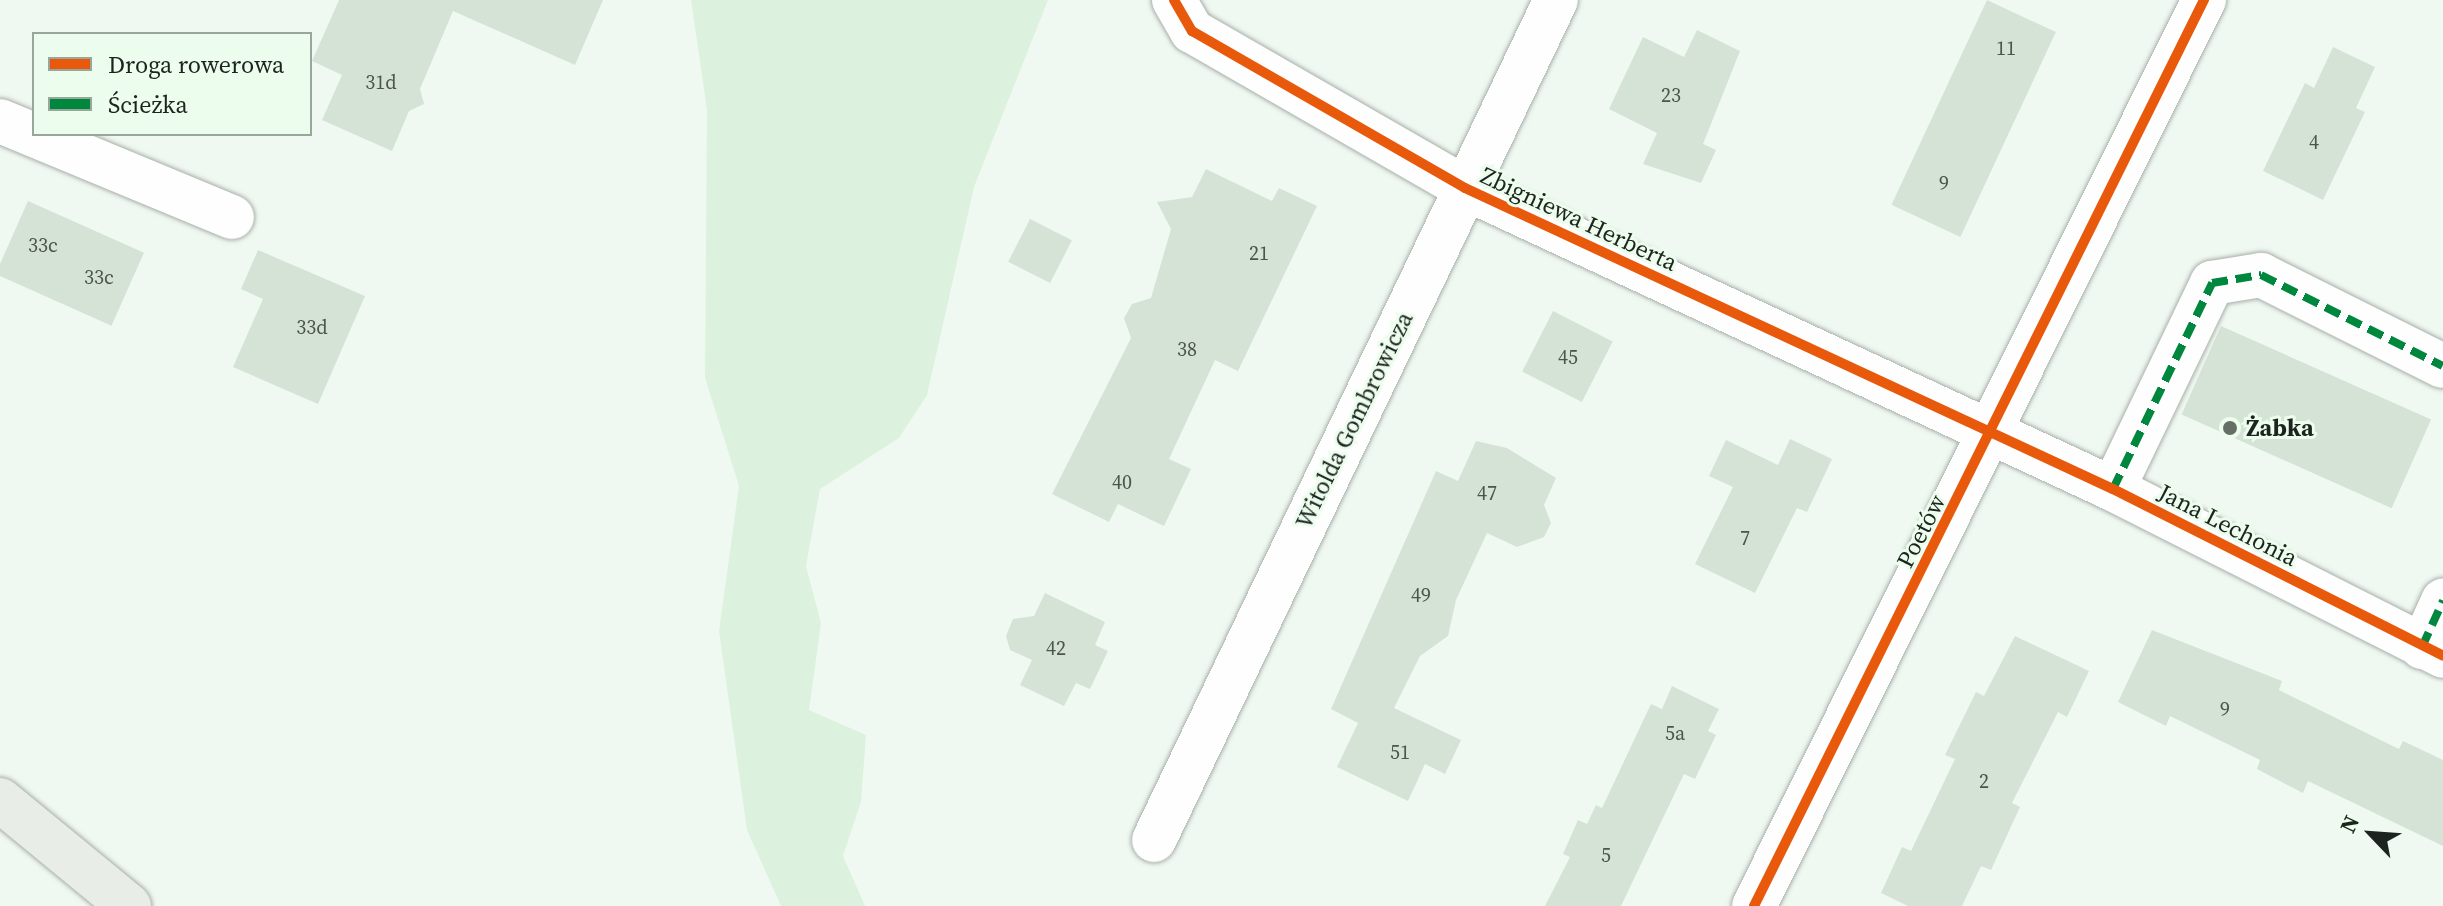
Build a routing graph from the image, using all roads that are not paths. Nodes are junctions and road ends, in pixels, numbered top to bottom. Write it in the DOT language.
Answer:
graph roads {
  1 [pos="1174,0"];
  2 [pos="1556,0"];
  3 [pos="2204,0"];
  4 [pos="0,121"];
  5 [pos="32,134"];
  6 [pos="36,136"];
  7 [pos="1465,188"];
  8 [pos="232,217"];
  9 [pos="2443,366"];
  10 [pos="1993,435"];
  11 [pos="2113,489"];
  12 [pos="2443,601"];
  13 [pos="2432,652"];
  14 [pos="0,800"];
  15 [pos="1154,840"];
  16 [pos="129,906"];
  17 [pos="1754,906"];
  1 -- 7 [label="street, Zbigniewa Herberta"];
  2 -- 7 [label="street, Witolda Gombrowicza"];
  3 -- 10 [label="street, Poetów"];
  4 -- 5 [label="street"];
  6 -- 8 [label="street"];
  7 -- 10 [label="street, Zbigniewa Herberta"];
  7 -- 15 [label="street, Witolda Gombrowicza"];
  9 -- 11 [label="street"];
  10 -- 11 [label="street, Jana Lechonia"];
  10 -- 17 [label="street, Poetów"];
  11 -- 13 [label="street, Jana Lechonia"];
  12 -- 13 [label="street"];
  14 -- 16 [label="main road"];
}
